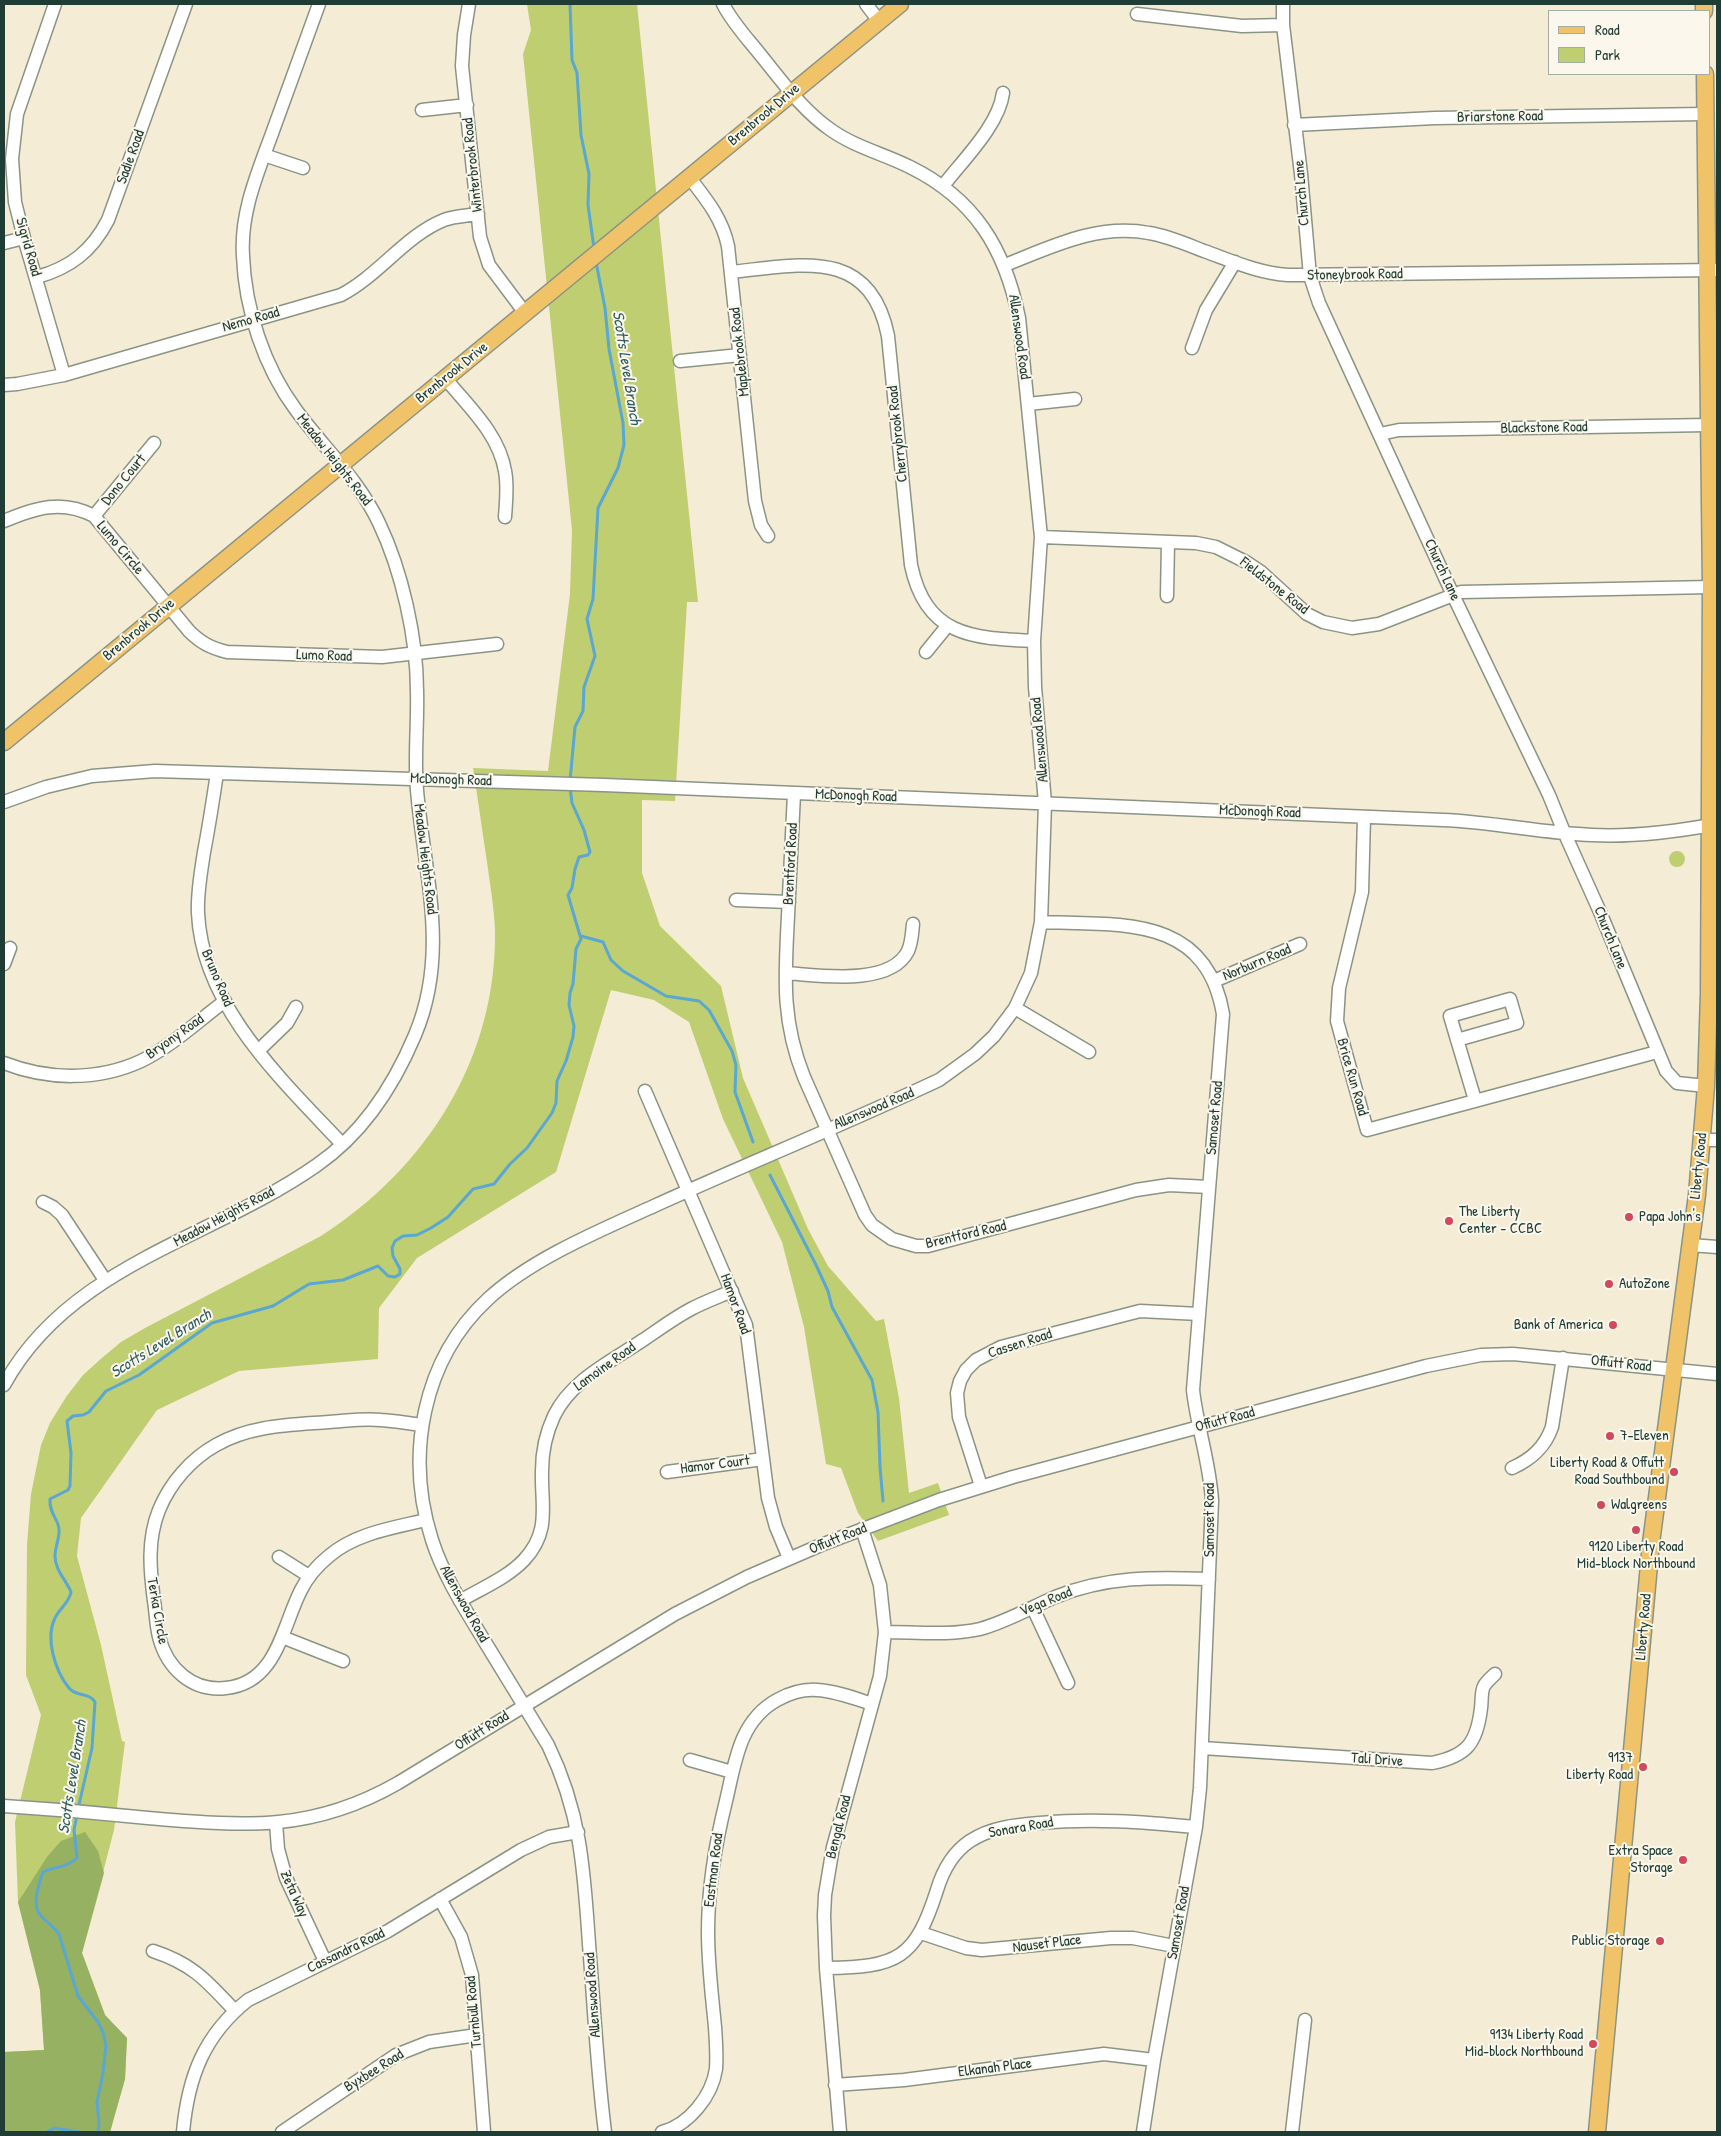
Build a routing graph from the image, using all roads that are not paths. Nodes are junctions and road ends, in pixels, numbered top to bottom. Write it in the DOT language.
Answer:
graph roads {
  1 [pos="55,4"];
  2 [pos="186,4"];
  3 [pos="319,4"];
  4 [pos="469,4"];
  5 [pos="722,4"];
  6 [pos="866,4"];
  7 [pos="900,4"];
  8 [pos="1283,4"];
  9 [pos="1137,14"];
  10 [pos="879,21"];
  11 [pos="1283,25"];
  12 [pos="1705,75"];
  13 [pos="791,93"];
  14 [pos="1003,93"];
  15 [pos="467,105"];
  16 [pos="422,110"];
  17 [pos="4,111"];
  18 [pos="17,114"];
  19 [pos="1705,114"];
  20 [pos="1294,125"];
  21 [pos="264,155"];
  22 [pos="303,168"];
  23 [pos="689,177"];
  24 [pos="943,186"];
  25 [pos="478,214"];
  26 [pos="24,238"];
  27 [pos="4,243"];
  28 [pos="1235,262"];
  29 [pos="1005,265"];
  30 [pos="1712,270"];
  31 [pos="731,272"];
  32 [pos="1310,276"];
  33 [pos="37,277"];
  34 [pos="524,313"];
  35 [pos="254,319"];
  36 [pos="1192,348"];
  37 [pos="740,355"];
  38 [pos="680,361"];
  39 [pos="1713,372"];
  40 [pos="64,375"];
  41 [pos="445,378"];
  42 [pos="4,384"];
  43 [pos="1075,399"];
  44 [pos="1028,404"];
  45 [pos="1710,425"];
  46 [pos="1380,434"];
  47 [pos="154,443"];
  48 [pos="341,464"];
  49 [pos="94,516"];
  50 [pos="505,517"];
  51 [pos="4,521"];
  52 [pos="768,536"];
  53 [pos="1041,537"];
  54 [pos="1168,542"];
  55 [pos="1711,587"];
  56 [pos="1453,594"];
  57 [pos="1167,596"];
  58 [pos="168,606"];
  59 [pos="948,625"];
  60 [pos="1034,641"];
  61 [pos="498,644"];
  62 [pos="926,652"];
  63 [pos="415,654"];
  64 [pos="4,742"];
  65 [pos="217,773"];
  66 [pos="416,780"];
  67 [pos="794,794"];
  68 [pos="4,802"];
  69 [pos="1045,803"];
  70 [pos="1364,817"];
  71 [pos="1714,825"];
  72 [pos="1564,832"];
  73 [pos="736,900"];
  74 [pos="789,902"];
  75 [pos="1041,922"];
  76 [pos="913,924"];
  77 [pos="1300,944"];
  78 [pos="10,948"];
  79 [pos="4,964"];
  80 [pos="786,973"];
  81 [pos="1214,981"];
  82 [pos="225,1001"];
  83 [pos="296,1008"];
  84 [pos="1015,1008"];
  85 [pos="1457,1040"];
  86 [pos="258,1051"];
  87 [pos="1089,1052"];
  88 [pos="1657,1052"];
  89 [pos="4,1062"];
  90 [pos="1706,1086"];
  91 [pos="645,1091"];
  92 [pos="1475,1100"];
  93 [pos="826,1130"];
  94 [pos="1710,1140"];
  95 [pos="342,1144"];
  96 [pos="1209,1187"];
  97 [pos="689,1190"];
  98 [pos="43,1202"];
  99 [pos="1690,1245"];
  100 [pos="1717,1247"];
  101 [pos="105,1280"];
  102 [pos="732,1291"];
  103 [pos="1199,1314"];
  104 [pos="1563,1358"];
  105 [pos="1673,1370"];
  106 [pos="1717,1374"];
  107 [pos="4,1385"];
  108 [pos="421,1425"];
  109 [pos="1199,1427"];
  110 [pos="763,1459"];
  111 [pos="1512,1468"];
  112 [pos="667,1472"];
  113 [pos="981,1486"];
  114 [pos="426,1520"];
  115 [pos="862,1529"];
  116 [pos="279,1557"];
  117 [pos="789,1558"];
  118 [pos="309,1576"];
  119 [pos="1209,1579"];
  120 [pos="460,1601"];
  121 [pos="1033,1608"];
  122 [pos="885,1632"];
  123 [pos="282,1637"];
  124 [pos="343,1661"];
  125 [pos="1495,1674"];
  126 [pos="1068,1683"];
  127 [pos="872,1704"];
  128 [pos="524,1705"];
  129 [pos="1202,1748"];
  130 [pos="690,1760"];
  131 [pos="732,1772"];
  132 [pos="4,1806"];
  133 [pos="276,1823"];
  134 [pos="1196,1827"];
  135 [pos="578,1832"];
  136 [pos="440,1898"];
  137 [pos="921,1934"];
  138 [pos="1174,1946"];
  139 [pos="153,1951"];
  140 [pos="325,1961"];
  141 [pos="826,1968"];
  142 [pos="235,2011"];
  143 [pos="1305,2020"];
  144 [pos="477,2035"];
  145 [pos="1154,2060"];
  146 [pos="836,2085"];
  147 [pos="183,2132"];
  148 [pos="282,2132"];
  149 [pos="484,2132"];
  150 [pos="604,2132"];
  151 [pos="662,2132"];
  152 [pos="840,2132"];
  153 [pos="1143,2132"];
  154 [pos="1292,2132"];
  155 [pos="1597,2132"];
  1 -- 18 [label="street, Sigrid Road"];
  2 -- 33 [label="street, Sadie Road"];
  3 -- 21 [label="street, Meadow Heights Road"];
  4 -- 15 [label="street, Winterbrook Road"];
  5 -- 13 [label="street, Allenswood Road"];
  6 -- 10 [label="street"];
  7 -- 10 [label="main road, Brenbrook Drive"];
  8 -- 11 [label="street, Church Lane"];
  9 -- 11 [label="street"];
  10 -- 13 [label="main road, Brenbrook Drive"];
  11 -- 20 [label="street, Church Lane"];
  12 -- 19 [label="main road, Liberty Road"];
  13 -- 23 [label="main road, Brenbrook Drive"];
  13 -- 24 [label="street, Allenswood Road"];
  14 -- 24 [label="street"];
  15 -- 16 [label="street"];
  15 -- 25 [label="street, Winterbrook Road"];
  17 -- 18 [label="street"];
  18 -- 26 [label="street, Sigrid Road"];
  19 -- 20 [label="street, Briarstone Road"];
  19 -- 30 [label="main road, Liberty Road"];
  20 -- 32 [label="street, Church Lane"];
  21 -- 22 [label="street"];
  21 -- 35 [label="street, Meadow Heights Road"];
  23 -- 31 [label="street, Maplebrook Road"];
  23 -- 34 [label="main road, Brenbrook Drive"];
  24 -- 29 [label="street, Allenswood Road"];
  25 -- 34 [label="street, Winterbrook Road"];
  25 -- 35 [label="street, Nemo Road"];
  26 -- 27 [label="street"];
  26 -- 33 [label="street, Sigrid Road"];
  28 -- 29 [label="street, Stoneybrook Road"];
  28 -- 32 [label="street, Stoneybrook Road"];
  28 -- 36 [label="street"];
  29 -- 44 [label="street, Allenswood Road"];
  30 -- 32 [label="street, Stoneybrook Road"];
  30 -- 39 [label="main road, Liberty Road"];
  31 -- 37 [label="street, Maplebrook Road"];
  31 -- 59 [label="street, Cherrybrook Road"];
  32 -- 46 [label="street, Church Lane"];
  33 -- 40 [label="street, Sigrid Road"];
  34 -- 41 [label="main road, Brenbrook Drive"];
  35 -- 40 [label="street, Nemo Road"];
  35 -- 48 [label="street, Meadow Heights Road"];
  37 -- 38 [label="street"];
  37 -- 52 [label="street, Maplebrook Road"];
  39 -- 45 [label="main road, Liberty Road"];
  40 -- 42 [label="street, Nemo Road"];
  41 -- 48 [label="main road, Brenbrook Drive"];
  41 -- 50 [label="street"];
  43 -- 44 [label="street"];
  44 -- 53 [label="street, Allenswood Road"];
  45 -- 46 [label="street, Blackstone Road"];
  45 -- 55 [label="main road, Liberty Road"];
  46 -- 56 [label="street, Church Lane"];
  47 -- 49 [label="street, Dono Court"];
  48 -- 58 [label="main road, Brenbrook Drive"];
  48 -- 63 [label="street, Meadow Heights Road"];
  49 -- 51 [label="street, Lumo Circle"];
  49 -- 58 [label="street, Lumo Circle"];
  53 -- 54 [label="street, Fieldstone Road"];
  53 -- 60 [label="street, Allenswood Road"];
  54 -- 56 [label="street, Fieldstone Road"];
  54 -- 57 [label="street"];
  55 -- 56 [label="street, Fieldstone Road"];
  55 -- 71 [label="main road, Liberty Road"];
  56 -- 72 [label="street, Church Lane"];
  58 -- 63 [label="street, Lumo Road"];
  58 -- 64 [label="main road, Brenbrook Drive"];
  59 -- 60 [label="street, Cherrybrook Road"];
  59 -- 62 [label="street"];
  60 -- 69 [label="street, Allenswood Road"];
  61 -- 63 [label="street, Lumo Road"];
  63 -- 66 [label="street, Meadow Heights Road"];
  65 -- 66 [label="street, McDonogh Road"];
  65 -- 68 [label="street, McDonogh Road"];
  65 -- 82 [label="street, Bruno Road"];
  66 -- 67 [label="street, McDonogh Road"];
  66 -- 95 [label="street, Meadow Heights Road"];
  67 -- 69 [label="street, McDonogh Road"];
  67 -- 74 [label="street, Brentford Road"];
  69 -- 70 [label="street, McDonogh Road"];
  69 -- 75 [label="street, Allenswood Road"];
  70 -- 72 [label="street, McDonogh Road"];
  70 -- 92 [label="street, Brice Run Road"];
  71 -- 72 [label="street, McDonogh Road"];
  71 -- 90 [label="main road, Liberty Road"];
  72 -- 88 [label="street, Church Lane"];
  73 -- 74 [label="street"];
  74 -- 80 [label="street, Brentford Road"];
  75 -- 81 [label="street, Samoset Road"];
  75 -- 84 [label="street, Allenswood Road"];
  76 -- 80 [label="street"];
  77 -- 81 [label="street, Norburn Road"];
  78 -- 79 [label="street"];
  80 -- 93 [label="street, Brentford Road"];
  81 -- 96 [label="street, Samoset Road"];
  82 -- 86 [label="street, Bruno Road"];
  82 -- 89 [label="street, Bryony Road"];
  83 -- 86 [label="street"];
  84 -- 87 [label="street"];
  84 -- 93 [label="street, Allenswood Road"];
  85 -- 85 [label="street"];
  85 -- 92 [label="street"];
  86 -- 95 [label="street, Bruno Road"];
  88 -- 90 [label="street, Church Lane"];
  88 -- 92 [label="street, Brice Run Road"];
  90 -- 94 [label="main road, Liberty Road"];
  91 -- 97 [label="street, Hamor Road"];
  93 -- 96 [label="street, Brentford Road"];
  93 -- 97 [label="street, Allenswood Road"];
  94 -- 99 [label="main road, Liberty Road"];
  95 -- 101 [label="street, Meadow Heights Road"];
  96 -- 103 [label="street, Samoset Road"];
  97 -- 102 [label="street, Hamor Road"];
  97 -- 108 [label="street, Allenswood Road"];
  98 -- 101 [label="street"];
  99 -- 100 [label="street"];
  99 -- 105 [label="main road, Liberty Road"];
  101 -- 107 [label="street, Meadow Heights Road"];
  102 -- 110 [label="street, Hamor Road"];
  102 -- 120 [label="street, Lamoine Road"];
  103 -- 109 [label="street, Samoset Road"];
  103 -- 113 [label="street, Cassen Road"];
  104 -- 105 [label="street, Offutt Road"];
  104 -- 109 [label="street, Offutt Road"];
  104 -- 111 [label="street"];
  105 -- 106 [label="street, Offutt Road"];
  105 -- 155 [label="main road, Liberty Road"];
  108 -- 114 [label="street, Allenswood Road"];
  108 -- 123 [label="street, Terka Circle"];
  109 -- 113 [label="street, Offutt Road"];
  109 -- 119 [label="street, Samoset Road"];
  110 -- 112 [label="street, Hamor Court"];
  110 -- 117 [label="street, Hamor Road"];
  113 -- 115 [label="street, Offutt Road"];
  114 -- 118 [label="street, Terka Circle"];
  114 -- 120 [label="street, Allenswood Road"];
  115 -- 117 [label="street, Offutt Road"];
  115 -- 122 [label="street, Bengal Road"];
  116 -- 118 [label="street"];
  117 -- 128 [label="street, Offutt Road"];
  118 -- 123 [label="street, Terka Circle"];
  119 -- 121 [label="street, Vega Road"];
  119 -- 129 [label="street, Samoset Road"];
  120 -- 128 [label="street, Allenswood Road"];
  121 -- 122 [label="street, Vega Road"];
  121 -- 126 [label="street"];
  122 -- 127 [label="street, Bengal Road"];
  123 -- 124 [label="street"];
  125 -- 129 [label="street, Tali Drive"];
  127 -- 131 [label="street, Eastman Road"];
  127 -- 141 [label="street, Bengal Road"];
  128 -- 133 [label="street, Offutt Road"];
  128 -- 135 [label="street, Allenswood Road"];
  129 -- 134 [label="street, Samoset Road"];
  130 -- 131 [label="street"];
  131 -- 151 [label="street, Eastman Road"];
  132 -- 133 [label="street, Offutt Road"];
  133 -- 140 [label="street, Zeta Way"];
  134 -- 137 [label="street, Sonara Road"];
  134 -- 138 [label="street, Samoset Road"];
  135 -- 136 [label="street, Cassandra Road"];
  135 -- 150 [label="street, Allenswood Road"];
  136 -- 140 [label="street, Cassandra Road"];
  136 -- 144 [label="street, Turnbull Road"];
  137 -- 138 [label="street, Nauset Place"];
  137 -- 141 [label="street, Sonara Road"];
  138 -- 145 [label="street, Samoset Road"];
  139 -- 142 [label="street"];
  140 -- 142 [label="street, Cassandra Road"];
  141 -- 146 [label="street, Bengal Road"];
  142 -- 147 [label="street, Cassandra Road"];
  143 -- 154 [label="street"];
  144 -- 148 [label="street, Byxbee Road"];
  144 -- 149 [label="street, Turnbull Road"];
  145 -- 146 [label="street, Elkanah Place"];
  145 -- 153 [label="street, Samoset Road"];
  146 -- 152 [label="street, Bengal Road"];
}
